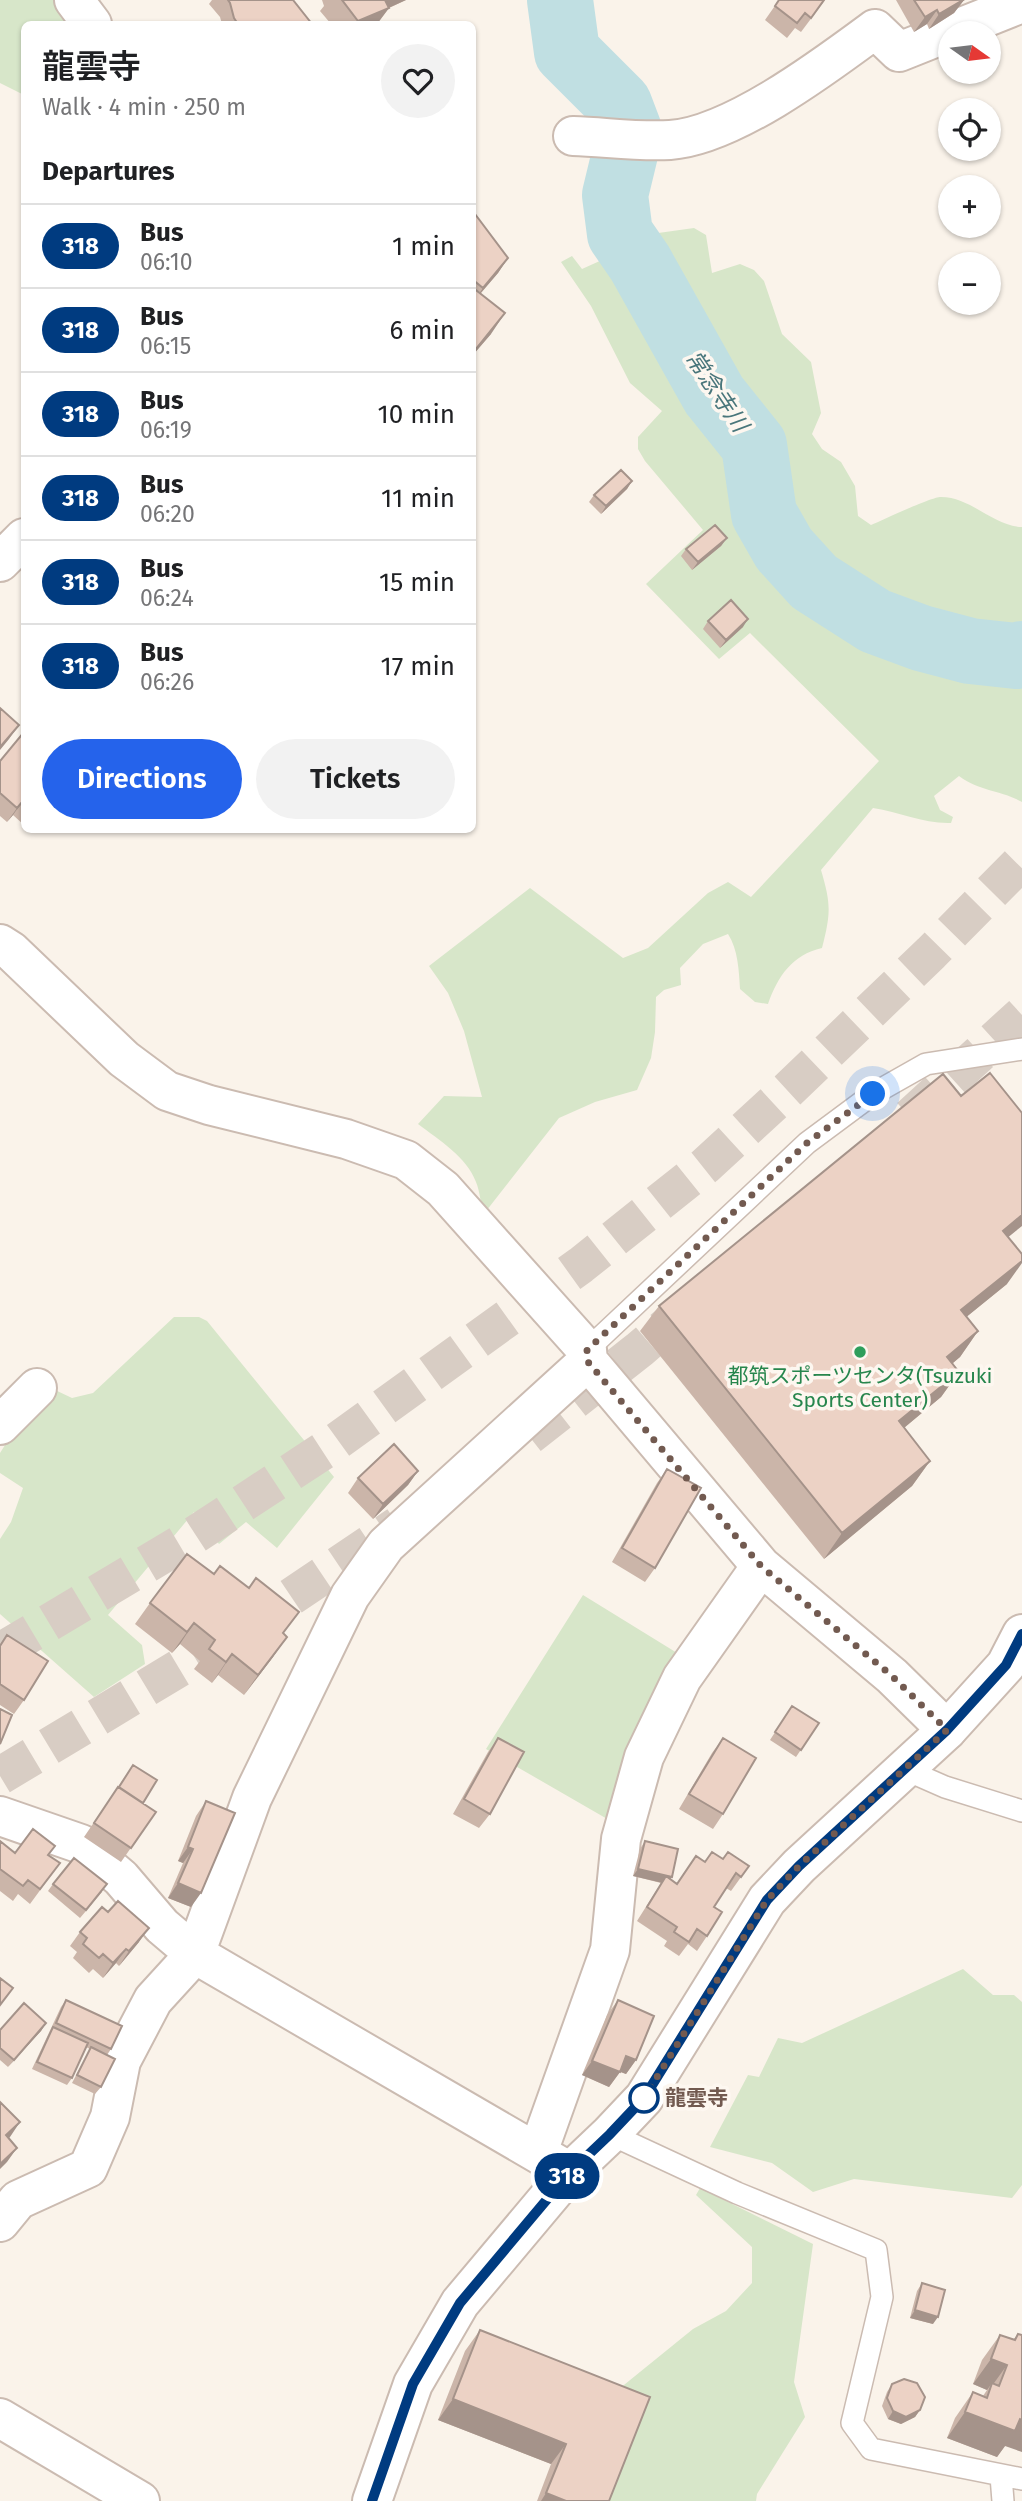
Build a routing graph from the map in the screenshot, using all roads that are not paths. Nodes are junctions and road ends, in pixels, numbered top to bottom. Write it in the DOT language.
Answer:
graph roads {
  1 [pos="74,0"];
  2 [pos="1022,3"];
  3 [pos="90,21"];
  4 [pos="573,136"];
  5 [pos="21,541"];
  6 [pos="0,562"];
  7 [pos="0,944"];
  8 [pos="1022,1049"];
  9 [pos="588,1356"];
  10 [pos="37,1388"];
  11 [pos="0,1425"];
  12 [pos="761,1566"];
  13 [pos="1022,1634"];
  14 [pos="947,1730"];
  15 [pos="904,1769"];
  16 [pos="1022,1811"];
  17 [pos="0,1816"];
  18 [pos="195,1954"];
  19 [pos="610,2134"];
  20 [pos="554,2162"];
  21 [pos="0,2222"];
  22 [pos="0,2418"];
  23 [pos="1001,2476"];
  24 [pos="1022,2479"];
  25 [pos="140,2501"];
  26 [pos="372,2501"];
  27 [pos="1003,2501"];
  1 -- 3 [label="street"];
  2 -- 4 [label="street"];
  5 -- 6 [label="street"];
  7 -- 9 [label="street"];
  8 -- 9 [label="lane"];
  9 -- 12 [label="street"];
  9 -- 18 [label="street"];
  10 -- 11 [label="street"];
  12 -- 14 [label="street"];
  12 -- 20 [label="street"];
  13 -- 14 [label="street"];
  14 -- 15 [label="street"];
  15 -- 16 [label="lane"];
  15 -- 19 [label="street"];
  17 -- 18 [label="street"];
  18 -- 20 [label="street"];
  18 -- 21 [label="street"];
  19 -- 20 [label="street"];
  19 -- 23 [label="lane"];
  20 -- 26 [label="street"];
  22 -- 25 [label="street"];
  23 -- 24 [label="lane"];
  23 -- 27 [label="lane"];
}
